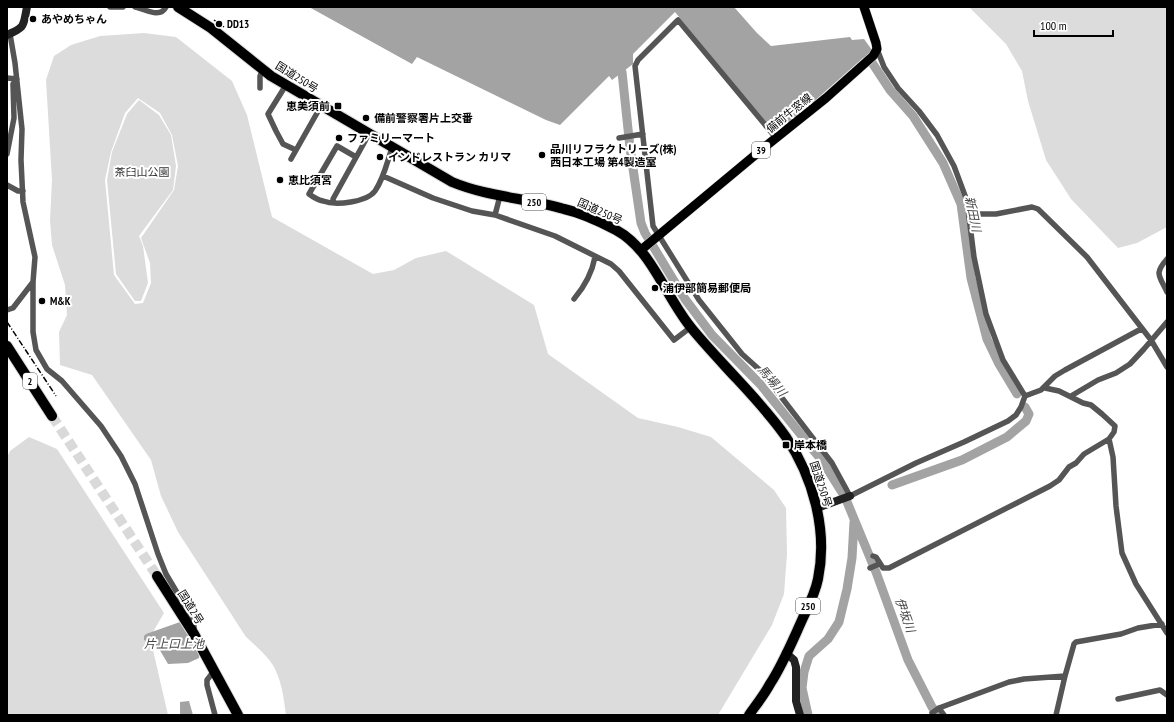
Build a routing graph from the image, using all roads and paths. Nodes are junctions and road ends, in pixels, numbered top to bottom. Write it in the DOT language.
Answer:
graph roads {
  1 [pos="27,7"];
  2 [pos="110,7"];
  3 [pos="123,7"];
  4 [pos="135,7"];
  5 [pos="166,7"];
  6 [pos="178,7"];
  7 [pos="864,7"];
  8 [pos="8,34"];
  9 [pos="876,51"];
  10 [pos="263,69"];
  11 [pos="7,78"];
  12 [pos="17,79"];
  13 [pos="286,85"];
  14 [pos="260,88"];
  15 [pos="321,106"];
  16 [pos="369,134"];
  17 [pos="642,134"];
  18 [pos="619,138"];
  19 [pos="776,138"];
  20 [pos="392,148"];
  21 [pos="296,150"];
  22 [pos="7,154"];
  23 [pos="356,156"];
  24 [pos="291,159"];
  25 [pos="383,176"];
  26 [pos="7,185"];
  27 [pos="23,192"];
  28 [pos="500,196"];
  29 [pos="334,203"];
  30 [pos="969,214"];
  31 [pos="495,215"];
  32 [pos="658,237"];
  33 [pos="643,249"];
  34 [pos="595,257"];
  35 [pos="1167,259"];
  36 [pos="33,282"];
  37 [pos="1167,292"];
  38 [pos="574,299"];
  39 [pos="7,310"];
  40 [pos="1167,322"];
  41 [pos="691,327"];
  42 [pos="1141,328"];
  43 [pos="1152,340"];
  44 [pos="7,346"];
  45 [pos="1167,367"];
  46 [pos="1045,388"];
  47 [pos="1025,396"];
  48 [pos="1071,396"];
  49 [pos="52,416"];
  50 [pos="1109,439"];
  51 [pos="849,496"];
  52 [pos="817,508"];
  53 [pos="873,556"];
  54 [pos="157,576"];
  55 [pos="1162,624"];
  56 [pos="1167,633"];
  57 [pos="194,634"];
  58 [pos="786,653"];
  59 [pos="214,671"];
  60 [pos="1065,676"];
  61 [pos="1167,696"];
  62 [pos="1118,699"];
  63 [pos="799,713"];
  64 [pos="215,715"];
  65 [pos="238,715"];
  66 [pos="749,715"];
  67 [pos="944,715"];
  68 [pos="1056,715"];
  1 -- 8 [label="street"];
  2 -- 3 [label="street"];
  4 -- 5 [label="street"];
  6 -- 10 [label="highway, 国道250号 / 250"];
  7 -- 9 [label="main road"];
  8 -- 12 [label="street"];
  9 -- 19 [label="main road, 備前牛窓線 / 39"];
  9 -- 30 [label="street"];
  10 -- 13 [label="highway, 国道250号 / 250"];
  10 -- 14 [label="street"];
  11 -- 12 [label="street"];
  12 -- 22 [label="street"];
  12 -- 27 [label="street"];
  13 -- 15 [label="highway, 国道250号 / 250"];
  13 -- 21 [label="street"];
  15 -- 16 [label="highway, 国道250号 / 250"];
  15 -- 21 [label="street"];
  16 -- 20 [label="highway, 国道250号 / 250"];
  16 -- 23 [label="street"];
  17 -- 18 [label="street"];
  17 -- 19 [label="street"];
  17 -- 32 [label="street"];
  19 -- 32 [label="main road, 備前牛窓線 / 39"];
  20 -- 25 [label="street"];
  20 -- 28 [label="highway, 国道250号 / 250"];
  21 -- 24 [label="street"];
  23 -- 29 [label="street"];
  23 -- 29 [label="street"];
  25 -- 29 [label="street"];
  25 -- 31 [label="street"];
  26 -- 27 [label="street"];
  27 -- 36 [label="street"];
  28 -- 31 [label="street"];
  28 -- 33 [label="highway, 国道250号 / 250"];
  30 -- 42 [label="street"];
  30 -- 47 [label="street"];
  31 -- 34 [label="street"];
  32 -- 33 [label="main road, 備前牛窓線 / 39"];
  32 -- 51 [label="street"];
  33 -- 41 [label="highway, 国道250号 / 250"];
  34 -- 38 [label="street"];
  34 -- 41 [label="street"];
  35 -- 37 [label="street"];
  36 -- 39 [label="street"];
  36 -- 57 [label="street"];
  40 -- 43 [label="street"];
  41 -- 52 [label="highway, 国道250号 / 250"];
  42 -- 43 [label="street"];
  42 -- 46 [label="street"];
  43 -- 45 [label="street"];
  43 -- 48 [label="street"];
  44 -- 49 [label="highway, 2"];
  46 -- 47 [label="street"];
  46 -- 48 [label="street"];
  47 -- 51 [label="street"];
  48 -- 50 [label="street"];
  50 -- 53 [label="street"];
  50 -- 55 [label="street"];
  51 -- 52 [label="street"];
  52 -- 58 [label="highway, 国道250号 / 250"];
  54 -- 57 [label="highway, 国道2号"];
  55 -- 56 [label="street"];
  55 -- 60 [label="street"];
  57 -- 59 [label="highway, 国道2号"];
  58 -- 63 [label="street"];
  58 -- 66 [label="highway, 国道250号 / 250"];
  59 -- 64 [label="street"];
  59 -- 65 [label="highway, 国道2号"];
  60 -- 67 [label="street"];
  60 -- 68 [label="street"];
  61 -- 62 [label="street"];
}
